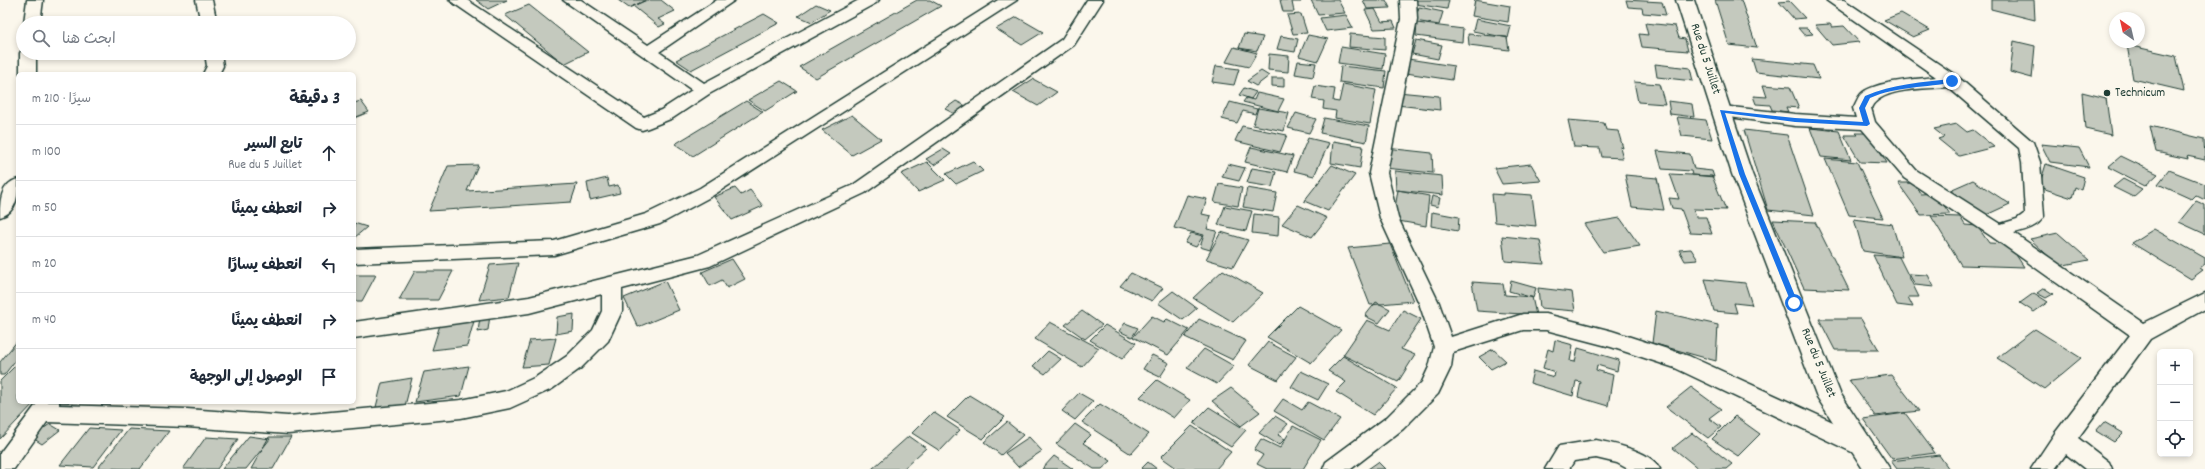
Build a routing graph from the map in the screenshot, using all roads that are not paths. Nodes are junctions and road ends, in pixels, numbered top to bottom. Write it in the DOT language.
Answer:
graph roads {
  1 [pos="35,0"];
  2 [pos="204,0"];
  3 [pos="457,0"];
  4 [pos="571,0"];
  5 [pos="728,0"];
  6 [pos="871,0"];
  7 [pos="1008,0"];
  8 [pos="1095,0"];
  9 [pos="1408,0"];
  10 [pos="1685,0"];
  11 [pos="1834,0"];
  12 [pos="33,16"];
  13 [pos="207,16"];
  14 [pos="647,53"];
  15 [pos="28,60"];
  16 [pos="214,60"];
  17 [pos="28,72"];
  18 [pos="212,72"];
  19 [pos="1952,81"];
  20 [pos="703,90"];
  21 [pos="1722,111"];
  22 [pos="1867,124"];
  23 [pos="16,188"];
  24 [pos="0,211"];
  25 [pos="1998,231"];
  26 [pos="356,256"];
  27 [pos="612,284"];
  28 [pos="2205,300"];
  29 [pos="356,330"];
  30 [pos="2143,333"];
  31 [pos="1444,347"];
  32 [pos="46,407"];
  33 [pos="2063,439"];
  34 [pos="1862,446"];
  35 [pos="1,469"];
  36 [pos="1334,469"];
  37 [pos="1556,469"];
  38 [pos="1649,469"];
  39 [pos="1877,469"];
  40 [pos="2042,469"];
  41 [pos="2100,469"];
  1 -- 12 [label="street"];
  2 -- 13 [label="street"];
  3 -- 20 [label="street"];
  4 -- 14 [label="street"];
  5 -- 14 [label="street"];
  6 -- 20 [label="street"];
  7 -- 26 [label="street"];
  8 -- 27 [label="street"];
  9 -- 31 [label="street"];
  10 -- 21 [label="street, Rue du 5 Juillet"];
  11 -- 19 [label="street"];
  14 -- 20 [label="street"];
  15 -- 17 [label="street"];
  16 -- 18 [label="street"];
  19 -- 22 [label="street"];
  19 -- 25 [label="street"];
  21 -- 22 [label="street"];
  21 -- 34 [label="street, Rue du 5 Juillet"];
  22 -- 25 [label="street"];
  23 -- 24 [label="street"];
  25 -- 30 [label="street"];
  27 -- 29 [label="street"];
  27 -- 32 [label="street"];
  28 -- 30 [label="street"];
  30 -- 33 [label="street"];
  31 -- 34 [label="street"];
  31 -- 36 [label="street"];
  32 -- 35 [label="street"];
  33 -- 40 [label="street"];
  33 -- 41 [label="street"];
  34 -- 39 [label="street, Rue du 5 Juillet"];
  37 -- 38 [label="street"];
}
